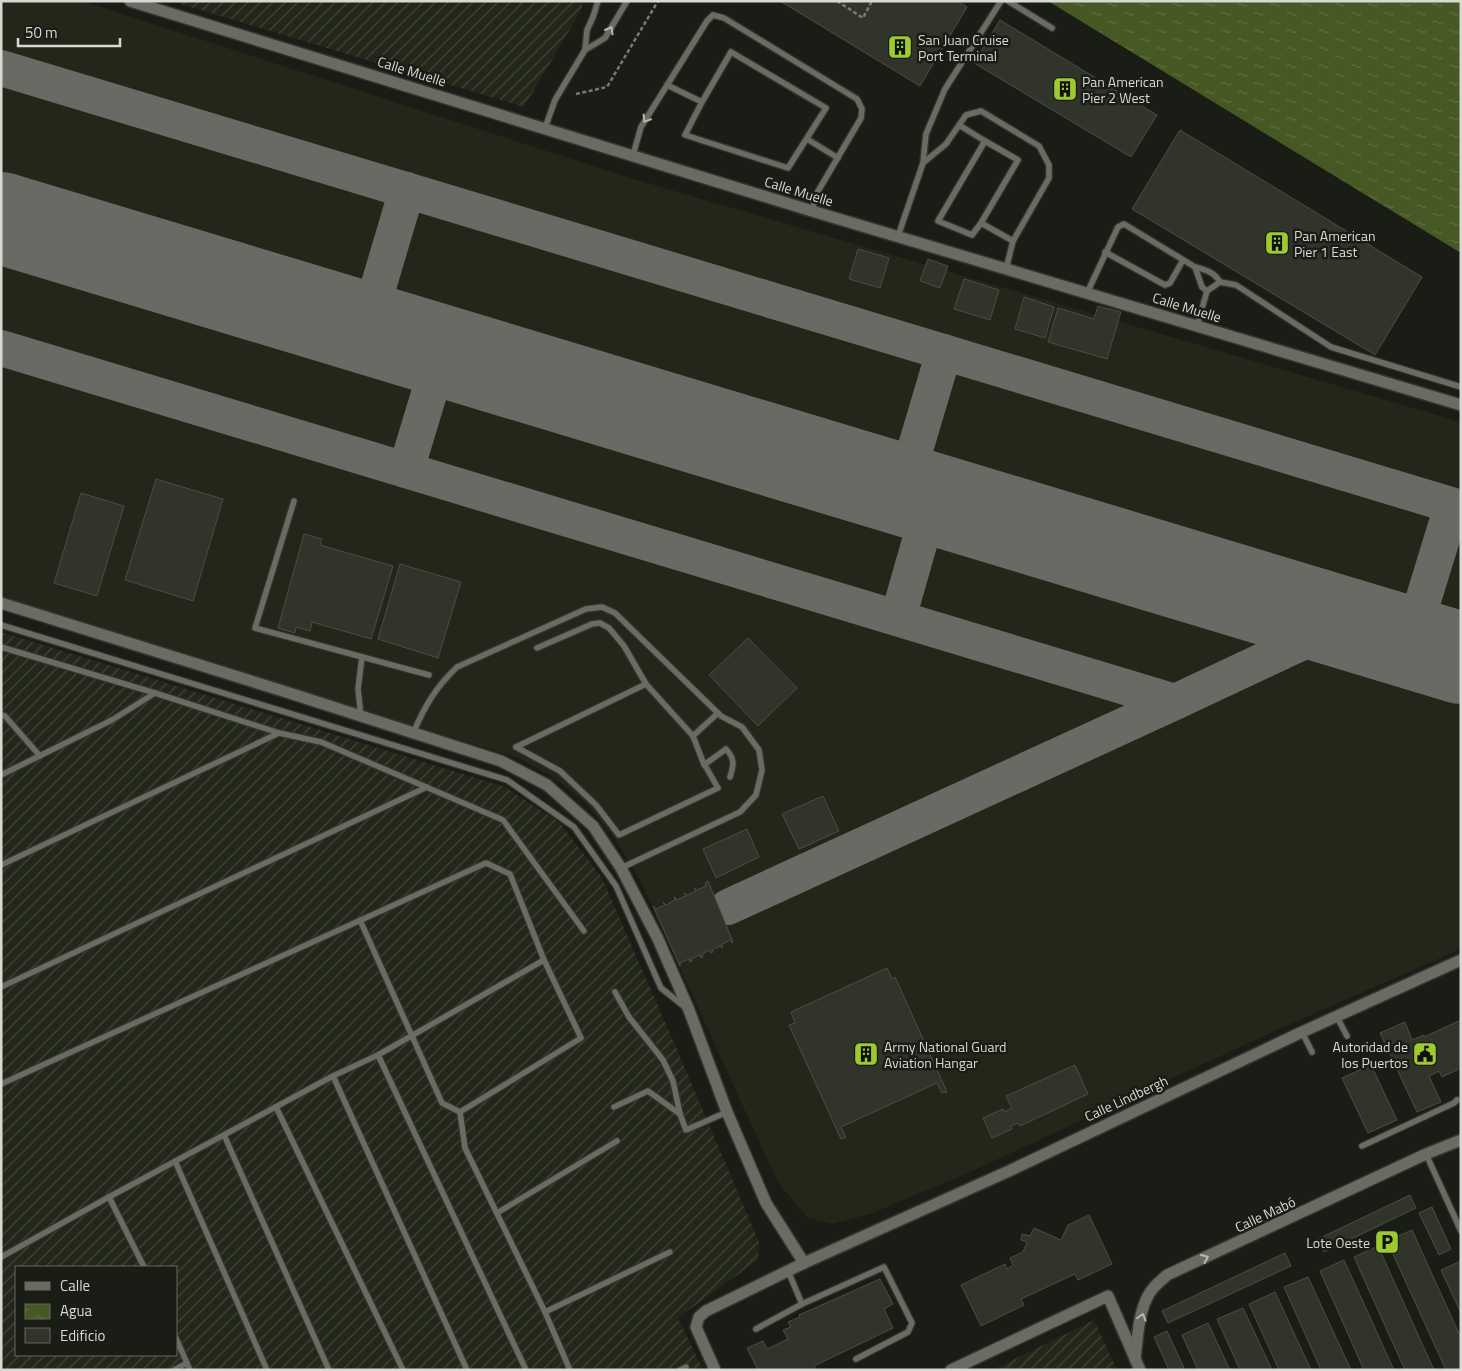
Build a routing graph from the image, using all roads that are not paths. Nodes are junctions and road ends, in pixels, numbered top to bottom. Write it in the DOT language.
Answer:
graph roads {
  1 [pos="130,1"];
  2 [pos="598,1"];
  3 [pos="627,1"];
  4 [pos="1002,1"];
  5 [pos="1008,1"];
  6 [pos="144,3"];
  7 [pos="1052,28"];
  8 [pos="585,50"];
  9 [pos="667,85"];
  10 [pos="702,102"];
  11 [pos="959,125"];
  12 [pos="545,128"];
  13 [pos="807,138"];
  14 [pos="985,141"];
  15 [pos="633,155"];
  16 [pos="838,158"];
  17 [pos="923,163"];
  18 [pos="812,211"];
  19 [pos="981,223"];
  20 [pos="898,236"];
  21 [pos="1013,241"];
  22 [pos="1105,252"];
  23 [pos="1183,260"];
  24 [pos="1194,267"];
  25 [pos="1006,269"];
  26 [pos="1220,282"];
  27 [pos="1207,291"];
  28 [pos="1087,293"];
  29 [pos="1197,326"];
  30 [pos="1461,387"];
  31 [pos="1461,405"];
  32 [pos="294,501"];
  33 [pos="1,603"];
  34 [pos="1,625"];
  35 [pos="1,647"];
  36 [pos="537,648"];
  37 [pos="362,657"];
  38 [pos="429,675"];
  39 [pos="646,684"];
  40 [pos="155,693"];
  41 [pos="718,713"];
  42 [pos="1,715"];
  43 [pos="361,716"];
  44 [pos="279,733"];
  45 [pos="413,733"];
  46 [pos="693,736"];
  47 [pos="40,756"];
  48 [pos="704,765"];
  49 [pos="1,775"];
  50 [pos="730,777"];
  51 [pos="426,787"];
  52 [pos="1,866"];
  53 [pos="621,868"];
  54 [pos="360,920"];
  55 [pos="584,931"];
  56 [pos="544,960"];
  57 [pos="1461,960"];
  58 [pos="1,987"];
  59 [pos="615,992"];
  60 [pos="689,1010"];
  61 [pos="1337,1017"];
  62 [pos="1302,1032"];
  63 [pos="412,1035"];
  64 [pos="1346,1036"];
  65 [pos="1312,1052"];
  66 [pos="378,1055"];
  67 [pos="333,1076"];
  68 [pos="1,1084"];
  69 [pos="1457,1100"];
  70 [pos="276,1107"];
  71 [pos="614,1107"];
  72 [pos="460,1112"];
  73 [pos="726,1112"];
  74 [pos="680,1114"];
  75 [pos="224,1135"];
  76 [pos="1461,1140"];
  77 [pos="617,1141"];
  78 [pos="1362,1146"];
  79 [pos="1426,1154"];
  80 [pos="175,1161"];
  81 [pos="109,1197"];
  82 [pos="497,1213"];
  83 [pos="1461,1231"];
  84 [pos="670,1252"];
  85 [pos="1,1257"];
  86 [pos="804,1263"];
  87 [pos="144,1266"];
  88 [pos="788,1270"];
  89 [pos="802,1304"];
  90 [pos="545,1312"];
  91 [pos="756,1329"];
  92 [pos="178,1342"];
  93 [pos="856,1359"];
  94 [pos="188,1363"];
  95 [pos="1137,1364"];
  96 [pos="174,1370"];
  97 [pos="190,1370"];
  98 [pos="268,1370"];
  99 [pos="329,1370"];
  100 [pos="403,1370"];
  101 [pos="468,1370"];
  102 [pos="526,1370"];
  103 [pos="570,1370"];
  104 [pos="715,1370"];
  105 [pos="951,1370"];
  1 -- 6 [label="street, Calle Muelle"];
  2 -- 8 [label="lane"];
  8 -- 3 [label="lane, one-way"];
  4 -- 17 [label="lane"];
  5 -- 7 [label="lane"];
  6 -- 12 [label="street, Calle Muelle"];
  8 -- 12 [label="lane"];
  9 -- 10 [label="lane"];
  9 -- 15 [label="lane, one-way"];
  9 -- 16 [label="lane"];
  10 -- 13 [label="lane"];
  10 -- 13 [label="lane"];
  11 -- 14 [label="lane"];
  11 -- 17 [label="lane"];
  11 -- 21 [label="lane"];
  12 -- 15 [label="street, Calle Muelle"];
  13 -- 16 [label="lane"];
  14 -- 19 [label="lane"];
  14 -- 19 [label="lane"];
  15 -- 18 [label="street, Calle Muelle"];
  16 -- 18 [label="lane"];
  17 -- 20 [label="lane"];
  18 -- 20 [label="street, Calle Muelle"];
  19 -- 21 [label="lane"];
  20 -- 25 [label="street, Calle Muelle"];
  21 -- 25 [label="lane"];
  22 -- 23 [label="lane"];
  22 -- 23 [label="lane"];
  22 -- 28 [label="lane"];
  23 -- 24 [label="lane"];
  24 -- 26 [label="lane"];
  24 -- 27 [label="lane"];
  25 -- 28 [label="street, Calle Muelle"];
  26 -- 27 [label="lane"];
  26 -- 30 [label="lane"];
  27 -- 29 [label="lane"];
  28 -- 29 [label="street, Calle Muelle"];
  29 -- 31 [label="street, Calle Muelle"];
  32 -- 37 [label="lane"];
  33 -- 43 [label="street"];
  34 -- 60 [label="lane"];
  35 -- 40 [label="lane"];
  36 -- 39 [label="lane"];
  37 -- 38 [label="lane"];
  37 -- 43 [label="lane"];
  39 -- 46 [label="lane"];
  39 -- 48 [label="lane"];
  40 -- 44 [label="lane"];
  40 -- 47 [label="lane"];
  41 -- 45 [label="lane"];
  41 -- 46 [label="lane"];
  41 -- 53 [label="lane"];
  42 -- 47 [label="lane"];
  43 -- 45 [label="street"];
  44 -- 51 [label="lane"];
  44 -- 52 [label="lane"];
  45 -- 53 [label="street"];
  46 -- 48 [label="lane"];
  47 -- 49 [label="lane"];
  48 -- 50 [label="lane"];
  51 -- 55 [label="lane"];
  51 -- 58 [label="lane"];
  53 -- 60 [label="street"];
  54 -- 56 [label="lane"];
  54 -- 63 [label="lane"];
  54 -- 68 [label="lane"];
  56 -- 63 [label="lane"];
  56 -- 72 [label="lane"];
  57 -- 61 [label="street, Calle Lindbergh"];
  59 -- 74 [label="lane"];
  60 -- 73 [label="street"];
  61 -- 62 [label="street, Calle Lindbergh"];
  61 -- 64 [label="lane"];
  62 -- 65 [label="lane"];
  62 -- 86 [label="street, Calle Lindbergh"];
  63 -- 66 [label="lane"];
  63 -- 72 [label="lane"];
  66 -- 67 [label="lane"];
  66 -- 102 [label="lane"];
  67 -- 70 [label="lane"];
  67 -- 101 [label="lane"];
  69 -- 78 [label="lane"];
  70 -- 75 [label="lane"];
  70 -- 100 [label="lane"];
  71 -- 74 [label="lane"];
  72 -- 82 [label="lane"];
  73 -- 74 [label="lane"];
  73 -- 86 [label="street"];
  75 -- 80 [label="lane"];
  75 -- 99 [label="lane"];
  76 -- 79 [label="street, Calle Mabó"];
  77 -- 82 [label="lane"];
  79 -- 83 [label="lane"];
  95 -- 79 [label="street, Calle Mabó, one-way"];
  80 -- 81 [label="lane"];
  80 -- 98 [label="lane"];
  81 -- 85 [label="lane"];
  81 -- 87 [label="lane"];
  82 -- 90 [label="lane"];
  84 -- 90 [label="lane"];
  86 -- 88 [label="street, Calle Lindbergh"];
  88 -- 89 [label="lane"];
  88 -- 104 [label="street, Calle Lindbergh"];
  89 -- 91 [label="lane"];
  89 -- 93 [label="lane"];
  90 -- 103 [label="lane"];
  92 -- 94 [label="lane"];
  94 -- 96 [label="lane"];
  94 -- 97 [label="lane"];
  95 -- 105 [label="street"];
}
